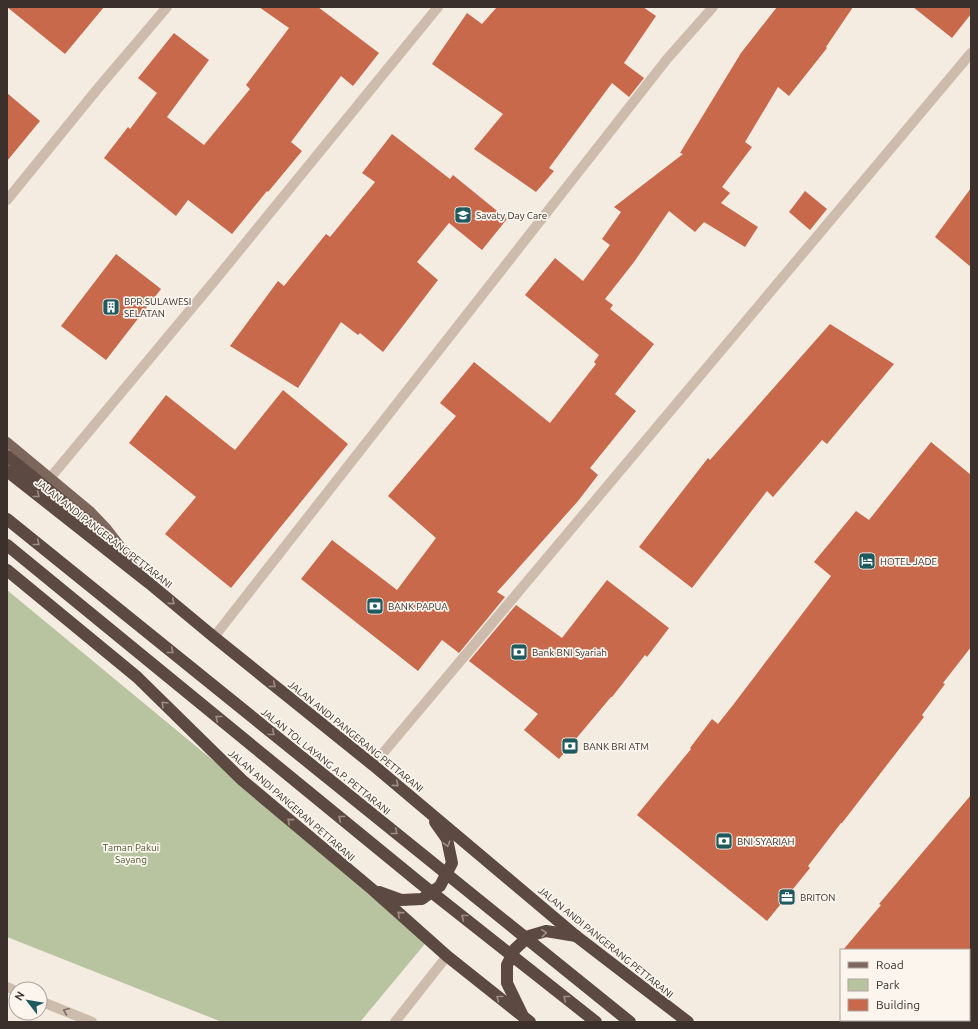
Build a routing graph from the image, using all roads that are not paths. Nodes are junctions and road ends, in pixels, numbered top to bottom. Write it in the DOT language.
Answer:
graph roads {
  1 [pos="167,7"];
  2 [pos="438,7"];
  3 [pos="713,7"];
  4 [pos="971,53"];
  5 [pos="7,200"];
  6 [pos="7,442"];
  7 [pos="7,456"];
  8 [pos="7,471"];
  9 [pos="50,478"];
  10 [pos="7,519"];
  11 [pos="7,545"];
  12 [pos="125,552"];
  13 [pos="7,570"];
  14 [pos="149,583"];
  15 [pos="214,638"];
  16 [pos="373,765"];
  17 [pos="428,810"];
  18 [pos="372,890"];
  19 [pos="576,936"];
  20 [pos="447,956"];
  21 [pos="48,1004"];
  22 [pos="527,1020"];
  23 [pos="92,1022"];
  24 [pos="395,1022"];
  25 [pos="596,1022"];
  26 [pos="630,1022"];
  27 [pos="688,1022"];
  1 -- 5 [label="street"];
  2 -- 9 [label="street"];
  3 -- 15 [label="street"];
  4 -- 16 [label="street"];
  6 -- 9 [label="main road"];
  7 -- 12 [label="highway"];
  8 -- 14 [label="highway, JALAN ANDI PANGERANG PETTARANI, one-way"];
  9 -- 12 [label="main road"];
  10 -- 26 [label="highway, JALAN TOL LAYANG A.P. PETTARANI, one-way, bridge"];
  25 -- 11 [label="highway, one-way, bridge"];
  12 -- 14 [label="main road"];
  18 -- 13 [label="highway, JALAN ANDI PANGERAN PETTARANI, one-way"];
  14 -- 15 [label="highway, JALAN ANDI PANGERANG PETTARANI, one-way"];
  15 -- 16 [label="highway, JALAN ANDI PANGERANG PETTARANI, one-way"];
  16 -- 17 [label="highway, JALAN ANDI PANGERANG PETTARANI, one-way"];
  17 -- 18 [label="highway, one-way"];
  17 -- 19 [label="highway, JALAN ANDI PANGERANG PETTARANI"];
  20 -- 18 [label="highway, JALAN ANDI PANGERAN PETTARANI, one-way"];
  22 -- 19 [label="highway, one-way"];
  19 -- 27 [label="highway, JALAN ANDI PANGERANG PETTARANI"];
  22 -- 20 [label="highway, JALAN ANDI PANGERAN PETTARANI, one-way"];
  20 -- 24 [label="street"];
  23 -- 21 [label="street, one-way"];
}
